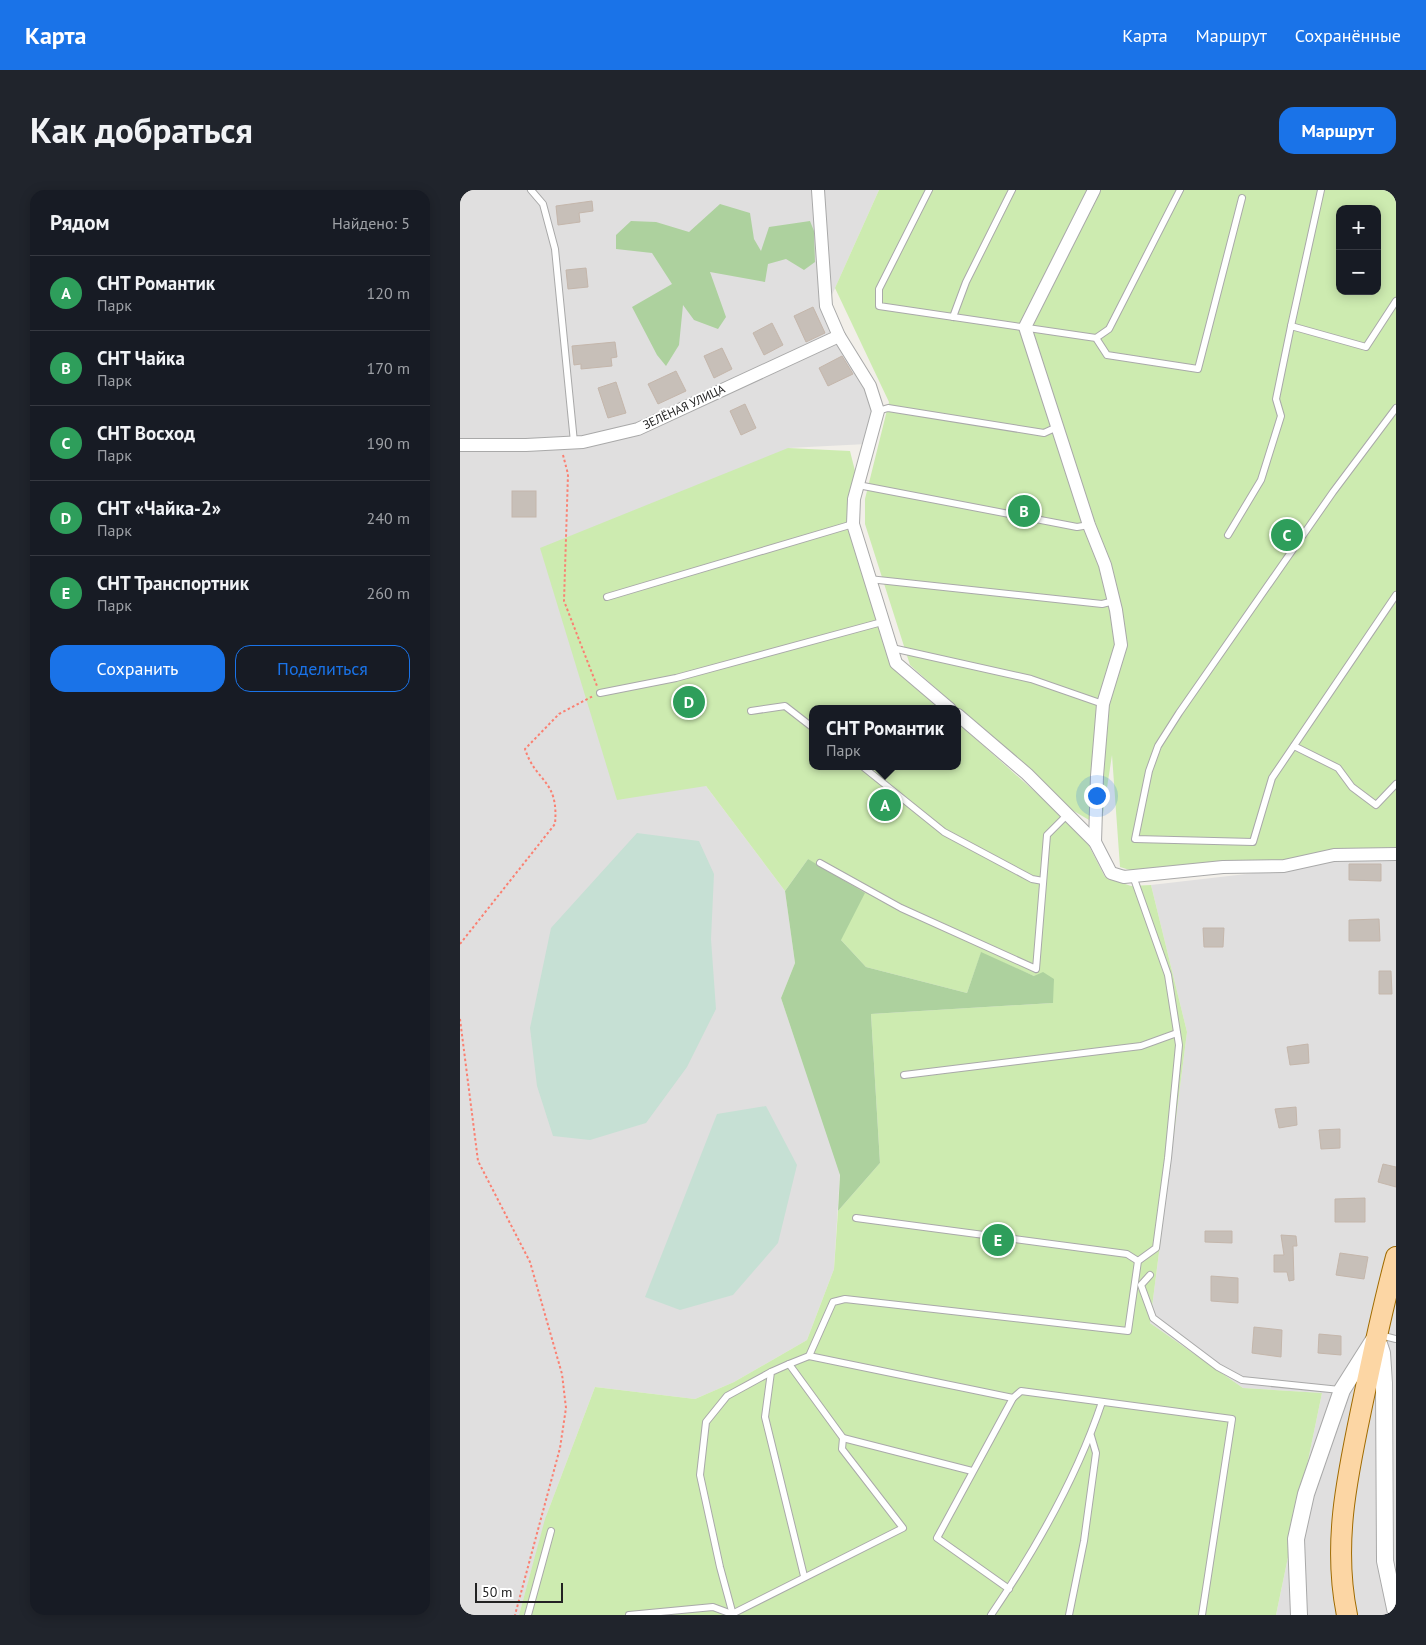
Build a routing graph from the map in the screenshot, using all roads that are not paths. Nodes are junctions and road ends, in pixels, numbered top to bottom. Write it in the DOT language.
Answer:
graph roads {
  1 [pos="531,190"];
  2 [pos="818,190"];
  3 [pos="928,190"];
  4 [pos="1012,190"];
  5 [pos="1094,190"];
  6 [pos="1180,190"];
  7 [pos="1321,190"];
  8 [pos="1242,198"];
  9 [pos="1396,301"];
  10 [pos="953,316"];
  11 [pos="1291,326"];
  12 [pos="1025,327"];
  13 [pos="839,336"];
  14 [pos="1096,338"];
  15 [pos="1396,408"];
  16 [pos="878,410"];
  17 [pos="1057,427"];
  18 [pos="574,442"];
  19 [pos="460,445"];
  20 [pos="858,485"];
  21 [pos="853,524"];
  22 [pos="1089,525"];
  23 [pos="1228,534"];
  24 [pos="869,579"];
  25 [pos="1396,595"];
  26 [pos="607,597"];
  27 [pos="1114,600"];
  28 [pos="882,622"];
  29 [pos="891,648"];
  30 [pos="600,693"];
  31 [pos="1103,704"];
  32 [pos="945,705"];
  33 [pos="751,711"];
  34 [pos="961,718"];
  35 [pos="809,725"];
  36 [pos="1294,746"];
  37 [pos="867,770"];
  38 [pos="1396,784"];
  39 [pos="1068,814"];
  40 [pos="1095,842"];
  41 [pos="1396,854"];
  42 [pos="820,863"];
  43 [pos="1133,876"];
  44 [pos="1043,881"];
  45 [pos="1177,1033"];
  46 [pos="904,1075"];
  47 [pos="856,1218"];
  48 [pos="1396,1257"];
  49 [pos="1138,1261"];
  50 [pos="1150,1275"];
  51 [pos="1376,1334"];
  52 [pos="1396,1338"];
  53 [pos="809,1356"];
  54 [pos="789,1364"];
  55 [pos="771,1372"];
  56 [pos="1342,1390"];
  57 [pos="1013,1398"];
  58 [pos="1102,1402"];
  59 [pos="1091,1436"];
  60 [pos="843,1438"];
  61 [pos="972,1471"];
  62 [pos="551,1531"];
  63 [pos="804,1576"];
  64 [pos="1009,1589"];
  65 [pos="732,1614"];
  66 [pos="1396,1614"];
  67 [pos="528,1615"];
  68 [pos="629,1615"];
  69 [pos="991,1615"];
  70 [pos="1068,1615"];
  71 [pos="1202,1615"];
  72 [pos="1299,1615"];
  73 [pos="1347,1615"];
  1 -- 18 [label="lane"];
  2 -- 13 [label="street"];
  3 -- 10 [label="lane"];
  4 -- 10 [label="lane"];
  5 -- 12 [label="street"];
  6 -- 14 [label="lane"];
  7 -- 11 [label="lane"];
  8 -- 14 [label="lane"];
  9 -- 11 [label="lane"];
  10 -- 12 [label="lane"];
  11 -- 23 [label="lane"];
  12 -- 14 [label="lane"];
  12 -- 17 [label="street"];
  13 -- 16 [label="street"];
  13 -- 18 [label="street, ЗЕЛЁНАЯ УЛИЦА"];
  15 -- 36 [label="lane"];
  16 -- 17 [label="lane"];
  16 -- 20 [label="street"];
  17 -- 22 [label="street"];
  18 -- 19 [label="street, ЗЕЛЁНАЯ УЛИЦА"];
  20 -- 21 [label="street"];
  20 -- 22 [label="lane"];
  21 -- 24 [label="street"];
  21 -- 26 [label="lane"];
  22 -- 27 [label="street"];
  24 -- 27 [label="lane"];
  24 -- 28 [label="street"];
  25 -- 36 [label="lane"];
  27 -- 31 [label="street"];
  28 -- 29 [label="street"];
  28 -- 30 [label="lane"];
  29 -- 31 [label="lane"];
  29 -- 32 [label="street"];
  31 -- 40 [label="street"];
  33 -- 35 [label="lane"];
  34 -- 39 [label="street"];
  36 -- 38 [label="lane"];
  37 -- 44 [label="lane"];
  39 -- 40 [label="street"];
  39 -- 44 [label="lane"];
  40 -- 43 [label="street"];
  41 -- 43 [label="street"];
  42 -- 44 [label="lane"];
  43 -- 45 [label="lane"];
  45 -- 46 [label="lane"];
  45 -- 49 [label="lane"];
  47 -- 49 [label="lane"];
  48 -- 51 [label="main road"];
  49 -- 53 [label="lane"];
  50 -- 56 [label="lane"];
  51 -- 52 [label="lane"];
  51 -- 56 [label="street"];
  51 -- 66 [label="street"];
  51 -- 73 [label="main road"];
  53 -- 54 [label="lane"];
  53 -- 57 [label="lane"];
  54 -- 55 [label="lane"];
  54 -- 60 [label="lane"];
  55 -- 63 [label="lane"];
  55 -- 65 [label="lane"];
  56 -- 72 [label="street"];
  57 -- 58 [label="lane"];
  57 -- 61 [label="lane"];
  58 -- 59 [label="lane"];
  58 -- 71 [label="lane"];
  59 -- 64 [label="lane"];
  59 -- 70 [label="lane"];
  60 -- 61 [label="lane"];
  60 -- 63 [label="lane"];
  61 -- 64 [label="lane"];
  62 -- 67 [label="lane"];
  63 -- 65 [label="lane"];
  64 -- 69 [label="lane"];
  65 -- 68 [label="lane"];
}
